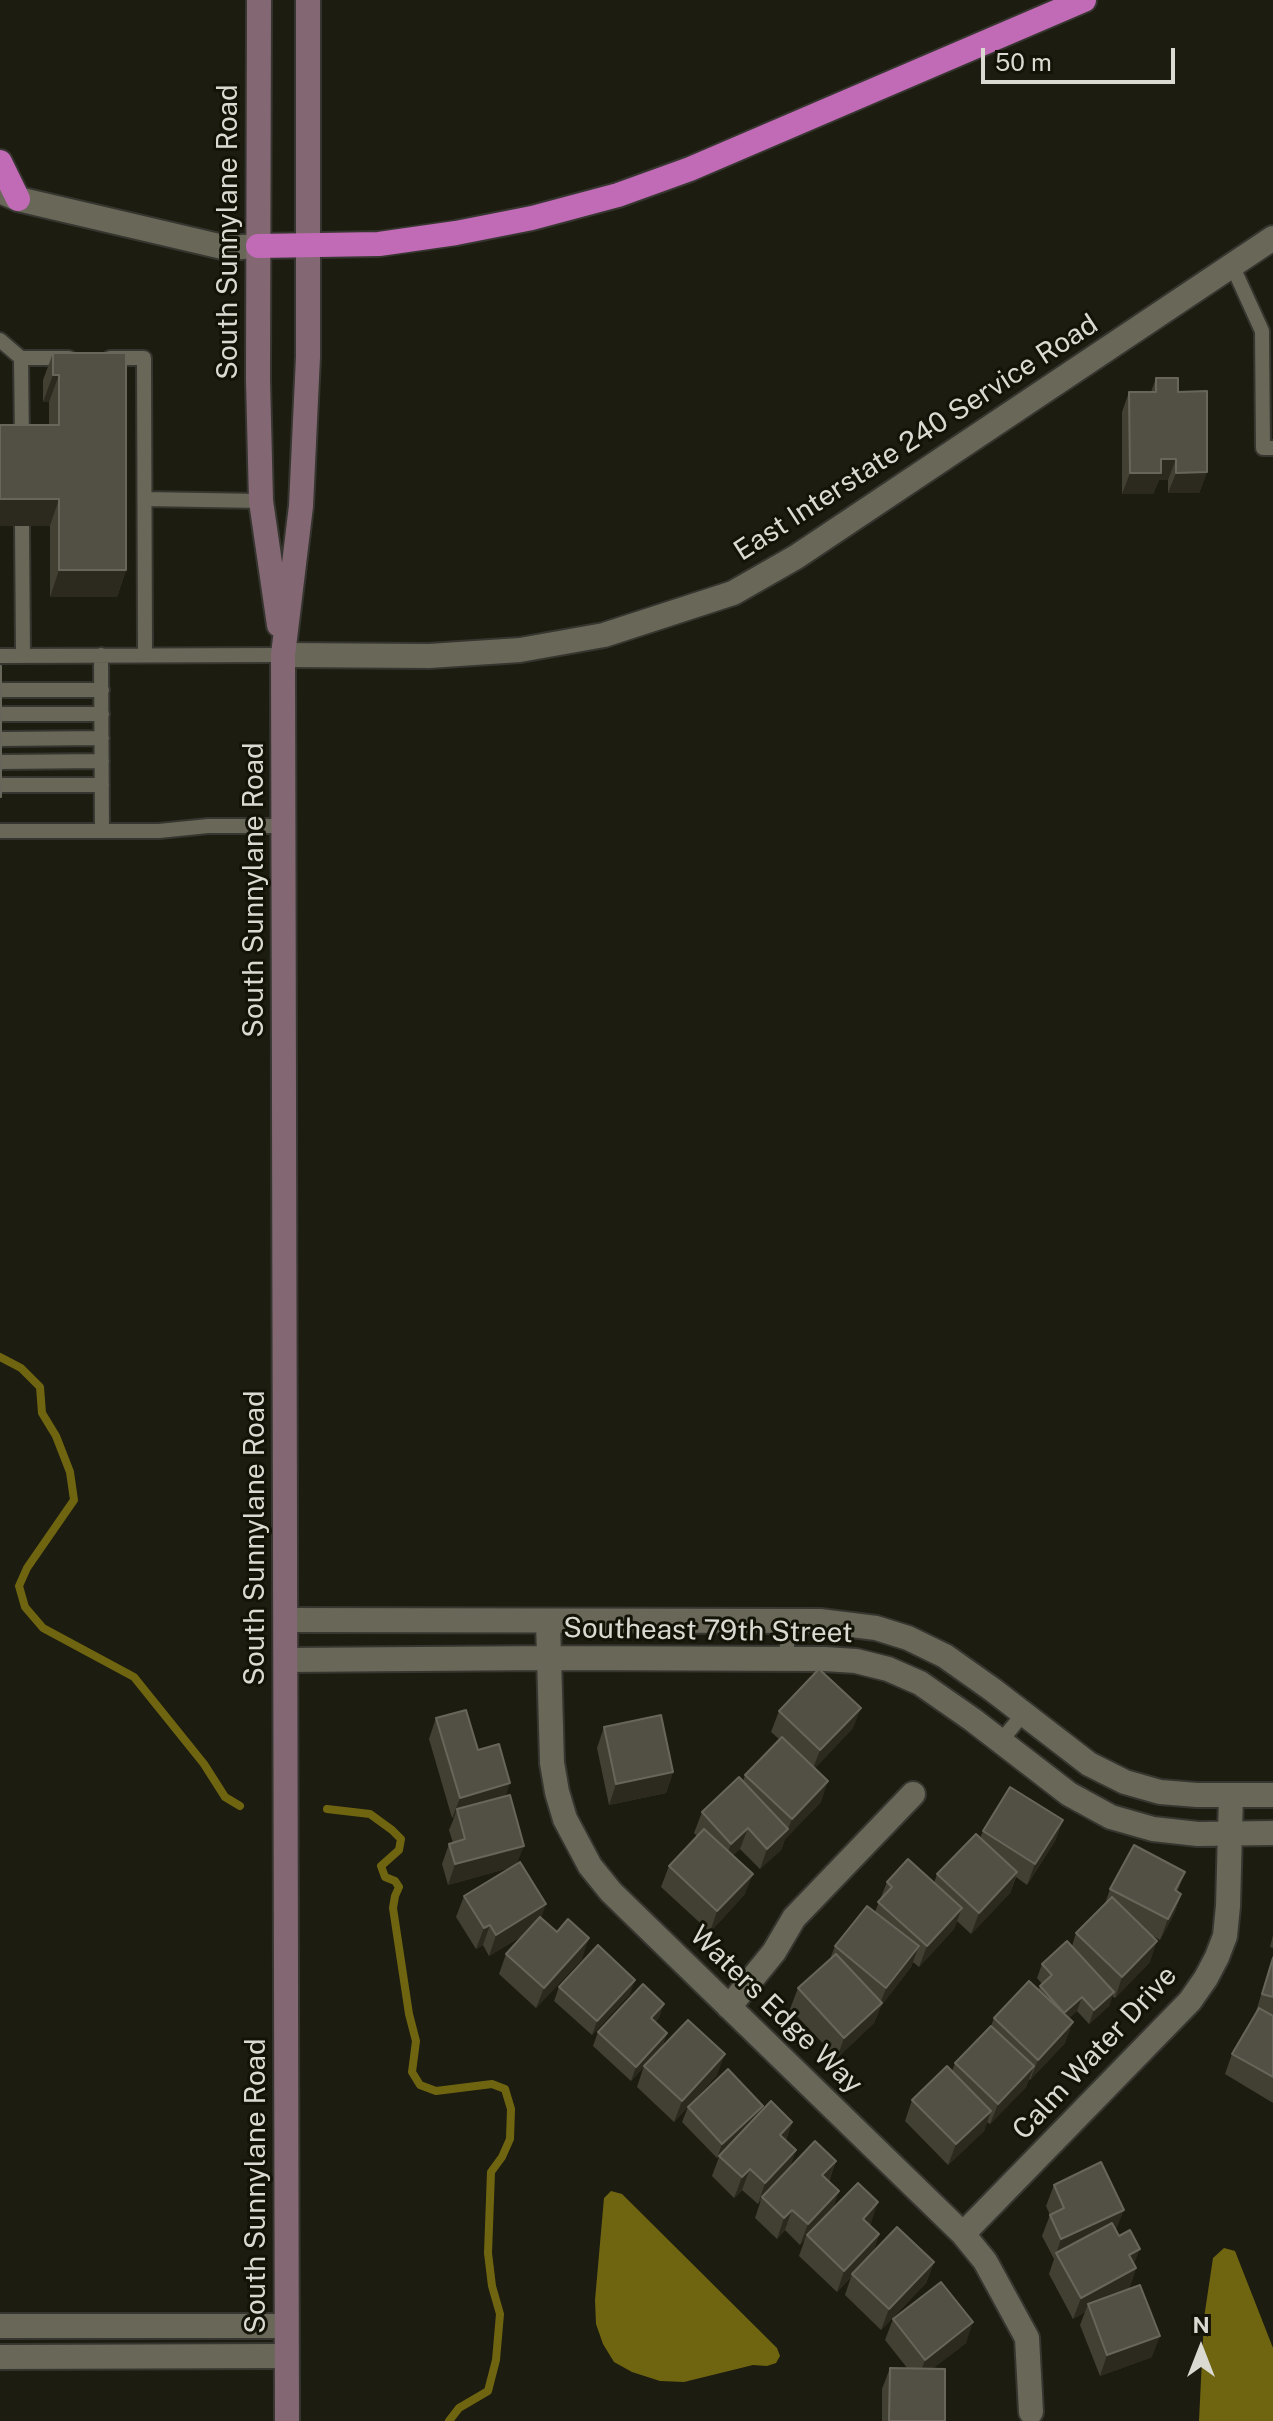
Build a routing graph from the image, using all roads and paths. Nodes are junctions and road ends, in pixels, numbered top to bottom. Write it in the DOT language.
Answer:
graph roads {
  1 [pos="259,0"];
  2 [pos="308,0"];
  3 [pos="1084,0"];
  4 [pos="0,162"];
  5 [pos="9,195"];
  6 [pos="1273,238"];
  7 [pos="258,246"];
  8 [pos="307,246"];
  9 [pos="1232,265"];
  10 [pos="1268,331"];
  11 [pos="0,340"];
  12 [pos="21,358"];
  13 [pos="1273,448"];
  14 [pos="22,450"];
  15 [pos="145,499"];
  16 [pos="261,501"];
  17 [pos="22,526"];
  18 [pos="101,655"];
  19 [pos="145,655"];
  20 [pos="283,655"];
  21 [pos="0,656"];
  22 [pos="23,656"];
  23 [pos="0,690"];
  24 [pos="102,690"];
  25 [pos="0,714"];
  26 [pos="102,714"];
  27 [pos="102,738"];
  28 [pos="0,739"];
  29 [pos="102,761"];
  30 [pos="0,762"];
  31 [pos="0,785"];
  32 [pos="102,785"];
  33 [pos="283,826"];
  34 [pos="0,831"];
  35 [pos="102,831"];
  36 [pos="286,1620"];
  37 [pos="548,1621"];
  38 [pos="787,1621"];
  39 [pos="549,1658"];
  40 [pos="787,1659"];
  41 [pos="286,1660"];
  42 [pos="1024,1713"];
  43 [pos="1000,1742"];
  44 [pos="913,1794"];
  45 [pos="1231,1795"];
  46 [pos="1273,1795"];
  47 [pos="1231,1833"];
  48 [pos="1273,1833"];
  49 [pos="729,2007"];
  50 [pos="963,2234"];
  51 [pos="0,2326"];
  52 [pos="286,2326"];
  53 [pos="39,2327"];
  54 [pos="286,2356"];
  55 [pos="0,2357"];
  56 [pos="39,2357"];
  57 [pos="1031,2412"];
  58 [pos="287,2421"];
  1 -- 7 [label="main road, South Sunnylane Road"];
  2 -- 8 [label="main road, South Sunnylane Road"];
  3 -- 8 [label="highway"];
  4 -- 5 [label="highway"];
  5 -- 7 [label="street"];
  6 -- 9 [label="street, East Interstate 240 Service Road"];
  7 -- 8 [label="highway"];
  7 -- 16 [label="main road, South Sunnylane Road"];
  8 -- 20 [label="main road, South Sunnylane Road"];
  9 -- 10 [label="lane"];
  9 -- 20 [label="street, East Interstate 240 Service Road"];
  10 -- 13 [label="lane"];
  11 -- 12 [label="lane"];
  12 -- 14 [label="lane"];
  12 -- 15 [label="lane"];
  15 -- 16 [label="lane"];
  15 -- 19 [label="lane"];
  16 -- 20 [label="main road, South Sunnylane Road"];
  17 -- 22 [label="lane"];
  18 -- 19 [label="lane"];
  18 -- 22 [label="lane"];
  18 -- 24 [label="lane"];
  19 -- 20 [label="lane"];
  20 -- 33 [label="main road, South Sunnylane Road"];
  21 -- 22 [label="lane"];
  23 -- 24 [label="lane"];
  24 -- 26 [label="lane"];
  25 -- 26 [label="lane"];
  26 -- 27 [label="lane"];
  27 -- 28 [label="lane"];
  27 -- 29 [label="lane"];
  29 -- 30 [label="lane"];
  29 -- 32 [label="lane"];
  31 -- 32 [label="lane"];
  32 -- 35 [label="lane"];
  33 -- 35 [label="lane"];
  33 -- 36 [label="main road, South Sunnylane Road"];
  34 -- 35 [label="lane"];
  36 -- 37 [label="street, Southeast 79th Street"];
  36 -- 41 [label="main road, South Sunnylane Road"];
  37 -- 38 [label="street, Southeast 79th Street"];
  37 -- 39 [label="street, Waters Edge Way"];
  38 -- 40 [label="lane"];
  38 -- 42 [label="street, Southeast 79th Street"];
  39 -- 40 [label="street, Southeast 79th Street"];
  39 -- 41 [label="street, Southeast 79th Street"];
  39 -- 49 [label="street, Waters Edge Way"];
  40 -- 43 [label="street, Southeast 79th Street"];
  41 -- 52 [label="main road, South Sunnylane Road"];
  42 -- 43 [label="lane"];
  42 -- 45 [label="street, Southeast 79th Street"];
  43 -- 47 [label="street, Southeast 79th Street"];
  44 -- 49 [label="street"];
  45 -- 46 [label="street, Southeast 79th Street"];
  45 -- 47 [label="street, Calm Water Drive"];
  47 -- 48 [label="street, Southeast 79th Street"];
  47 -- 50 [label="street, Calm Water Drive"];
  49 -- 50 [label="street, Waters Edge Way"];
  50 -- 57 [label="street, Waters Edge Way"];
  51 -- 53 [label="street"];
  52 -- 53 [label="street"];
  52 -- 54 [label="main road, South Sunnylane Road"];
  53 -- 56 [label="street"];
  54 -- 56 [label="street"];
  54 -- 58 [label="main road, South Sunnylane Road"];
  55 -- 56 [label="street"];
}
